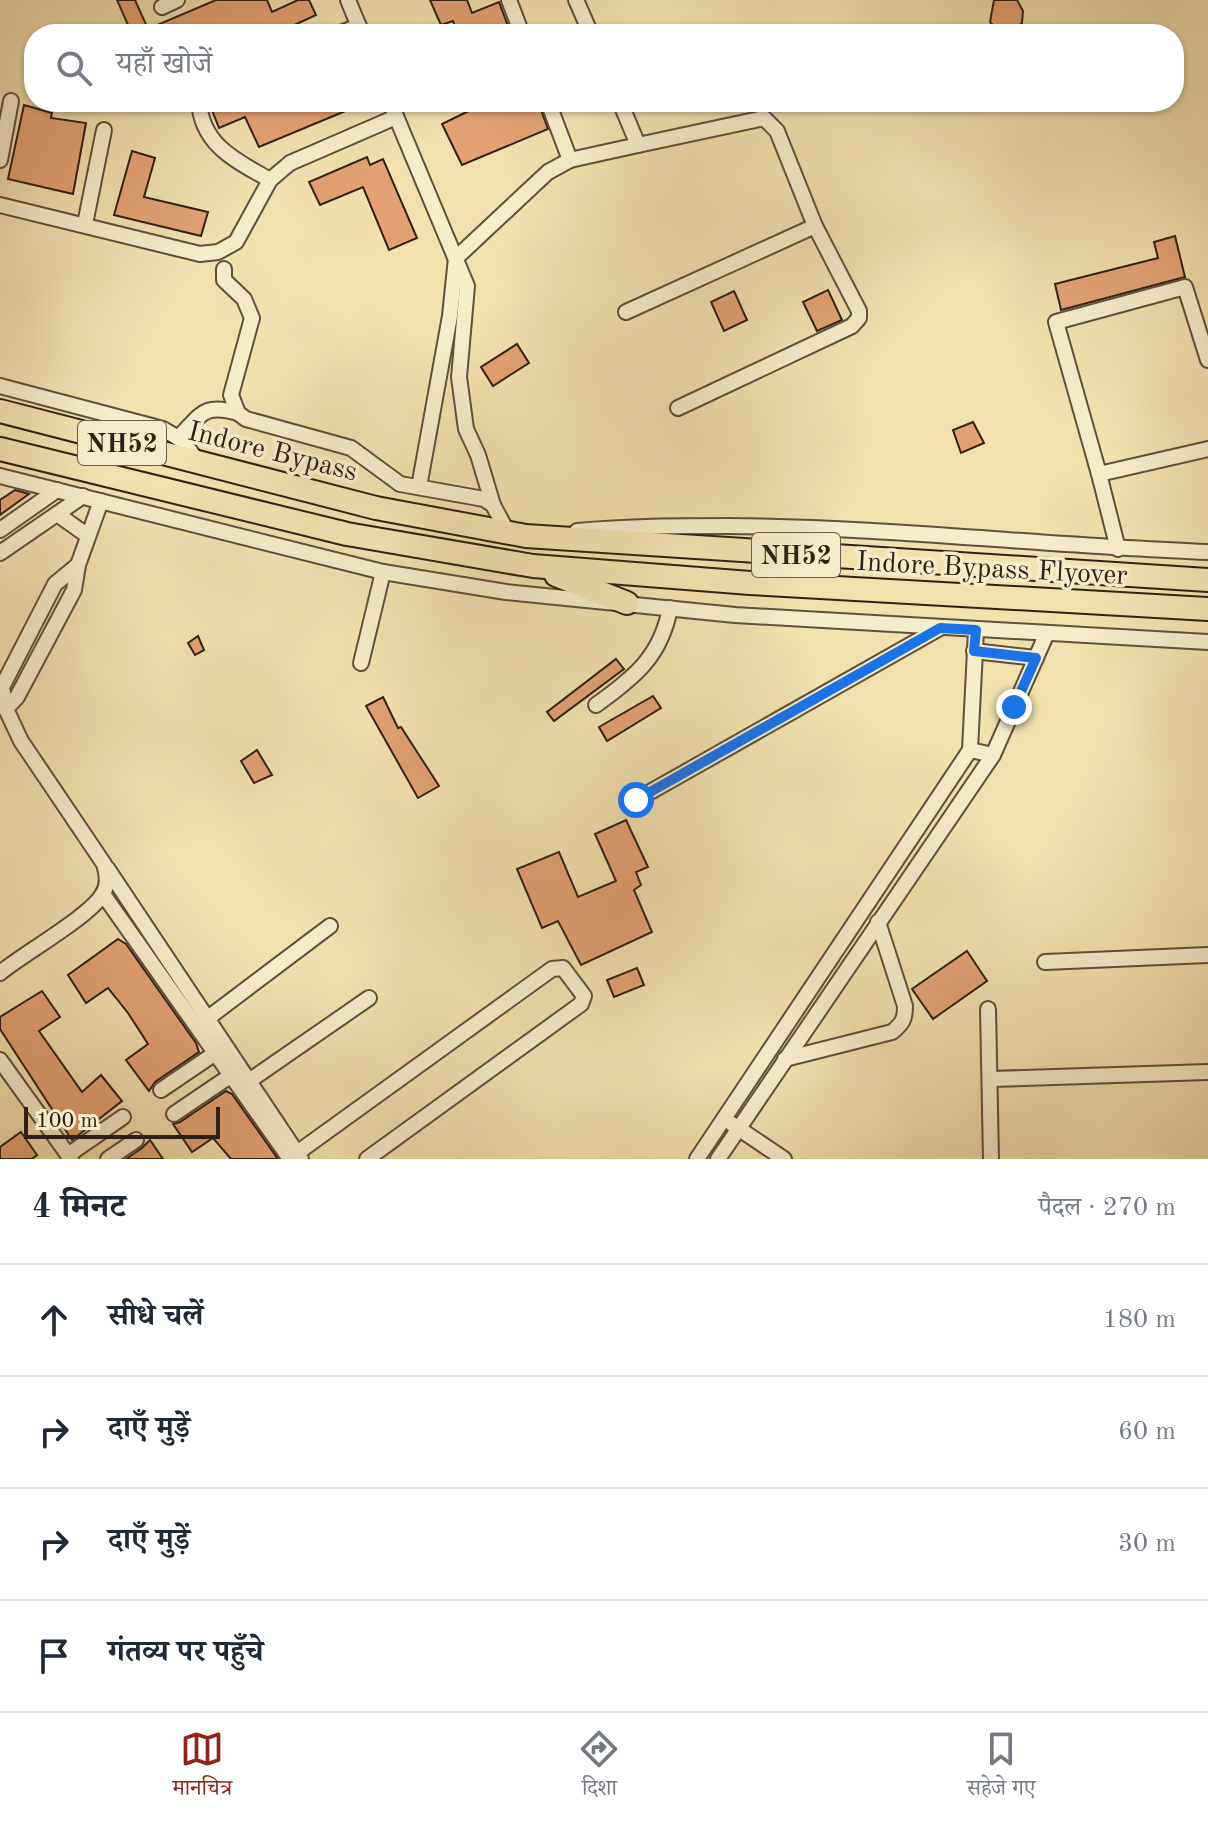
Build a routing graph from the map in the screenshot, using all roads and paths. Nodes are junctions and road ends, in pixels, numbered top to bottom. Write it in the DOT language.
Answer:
graph roads {
  1 [pos="177,0"];
  2 [pos="348,0"];
  3 [pos="509,0"];
  4 [pos="576,0"];
  5 [pos="162,7"];
  6 [pos="358,24"];
  7 [pos="518,24"];
  8 [pos="587,24"];
  9 [pos="11,101"];
  10 [pos="202,112"];
  11 [pos="394,112"];
  12 [pos="552,112"];
  13 [pos="624,112"];
  14 [pos="396,117"];
  15 [pos="104,130"];
  16 [pos="638,145"];
  17 [pos="0,160"];
  18 [pos="570,160"];
  19 [pos="270,180"];
  20 [pos="0,205"];
  21 [pos="85,224"];
  22 [pos="815,226"];
  23 [pos="456,258"];
  24 [pos="224,269"];
  25 [pos="626,312"];
  26 [pos="1208,360"];
  27 [pos="0,386"];
  28 [pos="678,408"];
  29 [pos="0,411"];
  30 [pos="242,416"];
  31 [pos="178,438"];
  32 [pos="0,449"];
  33 [pos="1208,449"];
  34 [pos="198,462"];
  35 [pos="1099,474"];
  36 [pos="0,476"];
  37 [pos="419,487"];
  38 [pos="57,490"];
  39 [pos="83,496"];
  40 [pos="101,501"];
  41 [pos="493,505"];
  42 [pos="57,514"];
  43 [pos="0,530"];
  44 [pos="508,533"];
  45 [pos="88,536"];
  46 [pos="534,537"];
  47 [pos="1118,549"];
  48 [pos="1208,552"];
  49 [pos="0,553"];
  50 [pos="533,566"];
  51 [pos="383,572"];
  52 [pos="1208,580"];
  53 [pos="627,603"];
  54 [pos="670,608"];
  55 [pos="1208,609"];
  56 [pos="940,628"];
  57 [pos="976,630"];
  58 [pos="1047,633"];
  59 [pos="1208,642"];
  60 [pos="974,651"];
  61 [pos="1036,658"];
  62 [pos="361,663"];
  63 [pos="596,705"];
  64 [pos="970,750"];
  65 [pos="993,755"];
  66 [pos="636,800"];
  67 [pos="104,864"];
  68 [pos="103,894"];
  69 [pos="878,922"];
  70 [pos="330,926"];
  71 [pos="1208,955"];
  72 [pos="1045,962"];
  73 [pos="0,973"];
  74 [pos="369,998"];
  75 [pos="988,1009"];
  76 [pos="208,1018"];
  77 [pos="214,1054"];
  78 [pos="785,1059"];
  79 [pos="0,1060"];
  80 [pos="1208,1072"];
  81 [pos="230,1076"];
  82 [pos="991,1079"];
  83 [pos="249,1081"];
  84 [pos="161,1090"];
  85 [pos="174,1114"];
  86 [pos="123,1117"];
  87 [pos="725,1120"];
  88 [pos="739,1128"];
  89 [pos="136,1140"];
  90 [pos="701,1153"];
  91 [pos="70,1157"];
  92 [pos="296,1157"];
  93 [pos="108,1159"];
  94 [pos="367,1159"];
  95 [pos="686,1159"];
  96 [pos="718,1159"];
  97 [pos="784,1159"];
  98 [pos="991,1159"];
  1 -- 5 [label="street"];
  2 -- 6 [label="street"];
  3 -- 7 [label="street"];
  4 -- 8 [label="street"];
  9 -- 17 [label="street"];
  10 -- 19 [label="street"];
  11 -- 14 [label="street"];
  12 -- 18 [label="street"];
  13 -- 16 [label="street"];
  14 -- 19 [label="street"];
  14 -- 23 [label="street"];
  15 -- 21 [label="street"];
  16 -- 18 [label="street"];
  16 -- 22 [label="street"];
  18 -- 23 [label="street"];
  19 -- 21 [label="street"];
  20 -- 21 [label="street"];
  22 -- 25 [label="street"];
  22 -- 28 [label="street"];
  23 -- 37 [label="street"];
  23 -- 41 [label="street"];
  24 -- 30 [label="street"];
  26 -- 35 [label="street"];
  27 -- 31 [label="street"];
  29 -- 34 [label="highway, Indore Bypass / NH52"];
  30 -- 31 [label="street"];
  30 -- 37 [label="street"];
  31 -- 34 [label="street"];
  32 -- 50 [label="highway, NH52"];
  33 -- 35 [label="street"];
  34 -- 44 [label="highway, Indore Bypass / NH52"];
  35 -- 47 [label="street"];
  36 -- 38 [label="street"];
  37 -- 41 [label="street"];
  38 -- 39 [label="street"];
  38 -- 43 [label="street"];
  39 -- 40 [label="street"];
  39 -- 42 [label="street"];
  40 -- 45 [label="street"];
  40 -- 51 [label="street"];
  41 -- 44 [label="street"];
  42 -- 45 [label="street"];
  42 -- 49 [label="street"];
  44 -- 46 [label="highway, Indore Bypass / NH52"];
  45 -- 67 [label="street"];
  46 -- 47 [label="street"];
  46 -- 52 [label="highway, Indore Bypass Flyover / NH52"];
  47 -- 48 [label="street"];
  50 -- 53 [label="highway"];
  50 -- 55 [label="highway, Indore Bypass Flyover / NH52"];
  51 -- 53 [label="street"];
  51 -- 62 [label="street"];
  53 -- 54 [label="street"];
  54 -- 56 [label="street"];
  54 -- 63 [label="street"];
  56 -- 57 [label="street"];
  56 -- 66 [label="street"];
  57 -- 58 [label="street"];
  57 -- 60 [label="street"];
  58 -- 59 [label="street"];
  58 -- 61 [label="street"];
  60 -- 61 [label="street"];
  60 -- 64 [label="street"];
  61 -- 65 [label="street"];
  64 -- 65 [label="street"];
  64 -- 87 [label="street"];
  65 -- 69 [label="street"];
  67 -- 68 [label="street"];
  67 -- 76 [label="street"];
  68 -- 73 [label="street"];
  68 -- 77 [label="street"];
  69 -- 78 [label="street"];
  69 -- 78 [label="street"];
  70 -- 76 [label="street"];
  71 -- 72 [label="street"];
  74 -- 83 [label="street"];
  75 -- 82 [label="street"];
  76 -- 83 [label="street"];
  77 -- 81 [label="street"];
  77 -- 84 [label="street"];
  78 -- 88 [label="street"];
  79 -- 91 [label="street"];
  80 -- 82 [label="street"];
  81 -- 85 [label="street"];
  81 -- 92 [label="street"];
  82 -- 98 [label="street"];
  83 -- 92 [label="street"];
  86 -- 91 [label="street"];
  87 -- 88 [label="street"];
  87 -- 90 [label="street"];
  88 -- 96 [label="street"];
  88 -- 97 [label="street"];
  89 -- 93 [label="street"];
  90 -- 95 [label="street"];
  92 -- 94 [label="street"];
}
